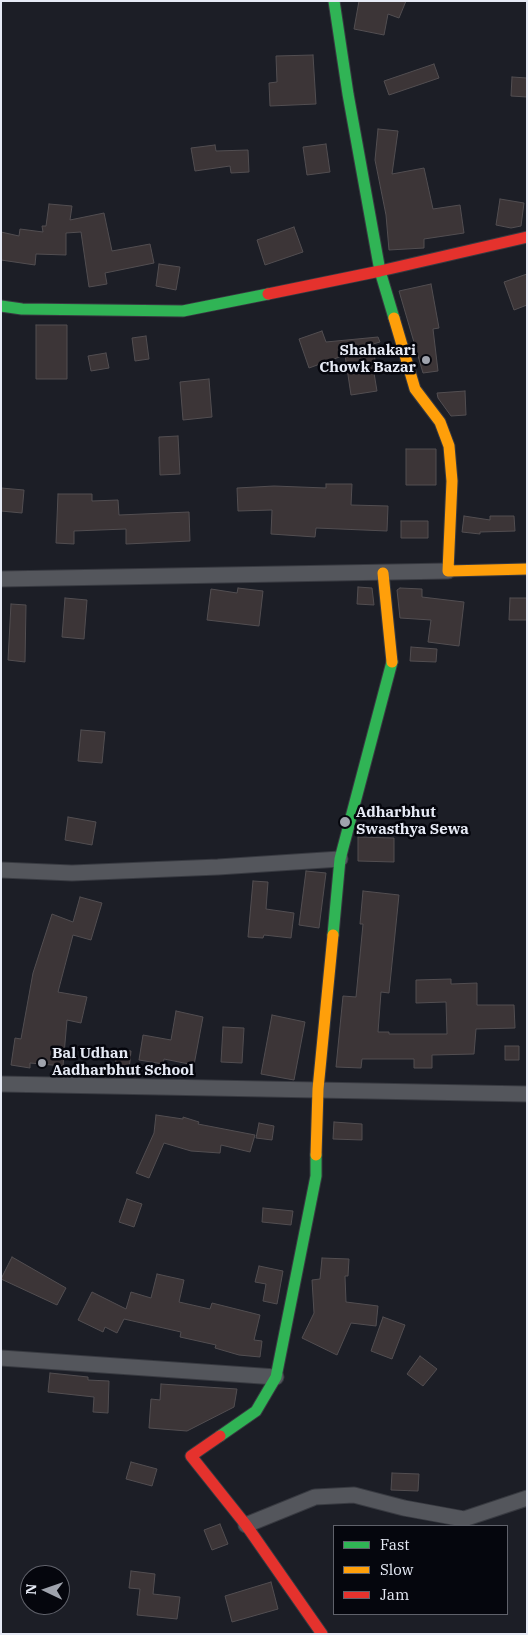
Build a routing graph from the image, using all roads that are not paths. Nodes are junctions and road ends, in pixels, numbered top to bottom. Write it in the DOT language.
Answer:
graph roads {
  1 [pos="334,1"];
  2 [pos="527,237"];
  3 [pos="380,271"];
  4 [pos="1,306"];
  5 [pos="527,570"];
  6 [pos="448,571"];
  7 [pos="383,572"];
  8 [pos="1,579"];
  9 [pos="340,859"];
  10 [pos="1,870"];
  11 [pos="1,1084"];
  12 [pos="318,1090"];
  13 [pos="527,1094"];
  14 [pos="1,1358"];
  15 [pos="276,1377"];
  16 [pos="527,1498"];
  17 [pos="246,1525"];
  18 [pos="322,1634"];
  1 -- 3 [label="street"];
  2 -- 3 [label="street"];
  3 -- 4 [label="street"];
  3 -- 6 [label="street"];
  5 -- 6 [label="street"];
  6 -- 7 [label="street"];
  7 -- 8 [label="street"];
  7 -- 9 [label="street"];
  9 -- 10 [label="street"];
  9 -- 12 [label="street"];
  11 -- 12 [label="street"];
  12 -- 13 [label="street"];
  12 -- 15 [label="street"];
  14 -- 15 [label="street"];
  15 -- 17 [label="street"];
  16 -- 17 [label="street"];
  17 -- 18 [label="street"];
}
